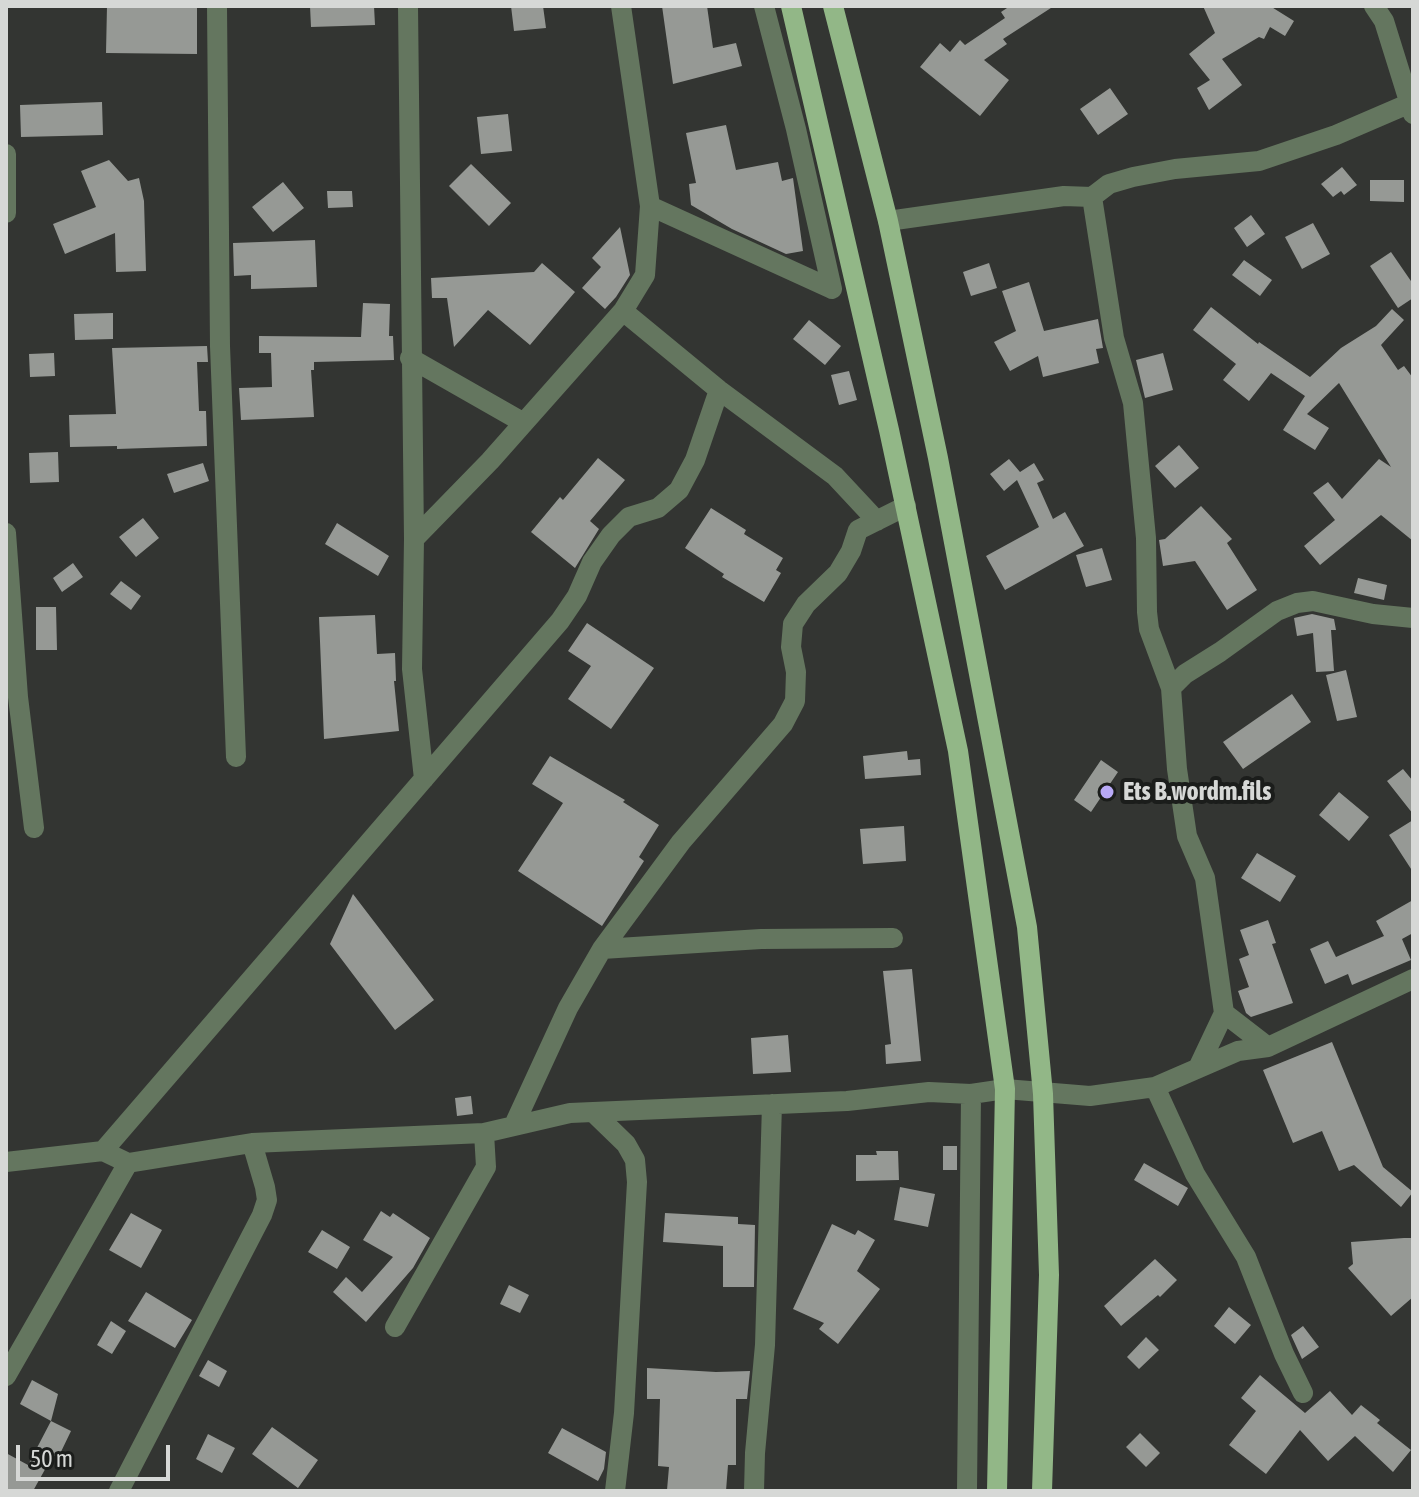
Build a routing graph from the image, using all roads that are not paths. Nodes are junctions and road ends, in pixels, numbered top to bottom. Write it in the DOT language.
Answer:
graph roads {
  1 [pos="217,6"];
  2 [pos="408,6"];
  3 [pos="621,6"];
  4 [pos="764,6"];
  5 [pos="791,6"];
  6 [pos="833,6"];
  7 [pos="1384,11"];
  8 [pos="1411,109"];
  9 [pos="6,154"];
  10 [pos="6,173"];
  11 [pos="1092,197"];
  12 [pos="650,206"];
  13 [pos="6,213"];
  14 [pos="888,221"];
  15 [pos="623,311"];
  16 [pos="410,358"];
  17 [pos="719,390"];
  18 [pos="524,423"];
  19 [pos="906,506"];
  20 [pos="877,521"];
  21 [pos="6,533"];
  22 [pos="414,539"];
  23 [pos="1413,618"];
  24 [pos="1171,688"];
  25 [pos="12,698"];
  26 [pos="236,757"];
  27 [pos="424,779"];
  28 [pos="34,828"];
  29 [pos="893,938"];
  30 [pos="602,949"];
  31 [pos="1413,979"];
  32 [pos="1224,1013"];
  33 [pos="1268,1047"];
  34 [pos="1198,1068"];
  35 [pos="1155,1087"];
  36 [pos="1005,1089"];
  37 [pos="971,1094"];
  38 [pos="1043,1094"];
  39 [pos="772,1104"];
  40 [pos="593,1112"];
  41 [pos="514,1125"];
  42 [pos="484,1133"];
  43 [pos="252,1143"];
  44 [pos="103,1151"];
  45 [pos="6,1162"];
  46 [pos="128,1163"];
  47 [pos="395,1327"];
  48 [pos="6,1376"];
  49 [pos="1303,1393"];
  50 [pos="119,1491"];
  51 [pos="615,1491"];
  52 [pos="754,1491"];
  53 [pos="967,1491"];
  54 [pos="997,1491"];
  55 [pos="1042,1491"];
  1 -- 26 [label="street"];
  2 -- 16 [label="street"];
  3 -- 12 [label="street"];
  4 -- 12 [label="street"];
  5 -- 19 [label="main road"];
  6 -- 14 [label="main road"];
  7 -- 8 [label="street"];
  8 -- 11 [label="street"];
  9 -- 10 [label="street"];
  10 -- 13 [label="street"];
  11 -- 14 [label="street"];
  11 -- 24 [label="street"];
  12 -- 15 [label="street"];
  14 -- 38 [label="main road"];
  15 -- 17 [label="street"];
  15 -- 18 [label="street"];
  16 -- 18 [label="street"];
  16 -- 22 [label="street"];
  17 -- 20 [label="street"];
  17 -- 27 [label="street"];
  18 -- 22 [label="street"];
  19 -- 20 [label="street"];
  19 -- 36 [label="main road"];
  20 -- 30 [label="street"];
  21 -- 25 [label="street"];
  22 -- 27 [label="street"];
  23 -- 24 [label="street"];
  24 -- 32 [label="street"];
  25 -- 28 [label="street"];
  27 -- 44 [label="street"];
  29 -- 30 [label="street"];
  30 -- 41 [label="street"];
  31 -- 33 [label="street"];
  32 -- 33 [label="street"];
  32 -- 34 [label="street"];
  33 -- 34 [label="street"];
  34 -- 35 [label="street"];
  35 -- 38 [label="street"];
  35 -- 49 [label="street"];
  36 -- 37 [label="street"];
  36 -- 38 [label="street"];
  36 -- 54 [label="main road"];
  37 -- 39 [label="street"];
  37 -- 53 [label="street"];
  38 -- 55 [label="main road"];
  39 -- 40 [label="street"];
  39 -- 52 [label="street"];
  40 -- 41 [label="street"];
  40 -- 51 [label="street"];
  41 -- 42 [label="street"];
  42 -- 43 [label="street"];
  42 -- 47 [label="street"];
  43 -- 46 [label="street"];
  43 -- 50 [label="street"];
  44 -- 45 [label="street"];
  44 -- 46 [label="street"];
  46 -- 48 [label="street"];
}
